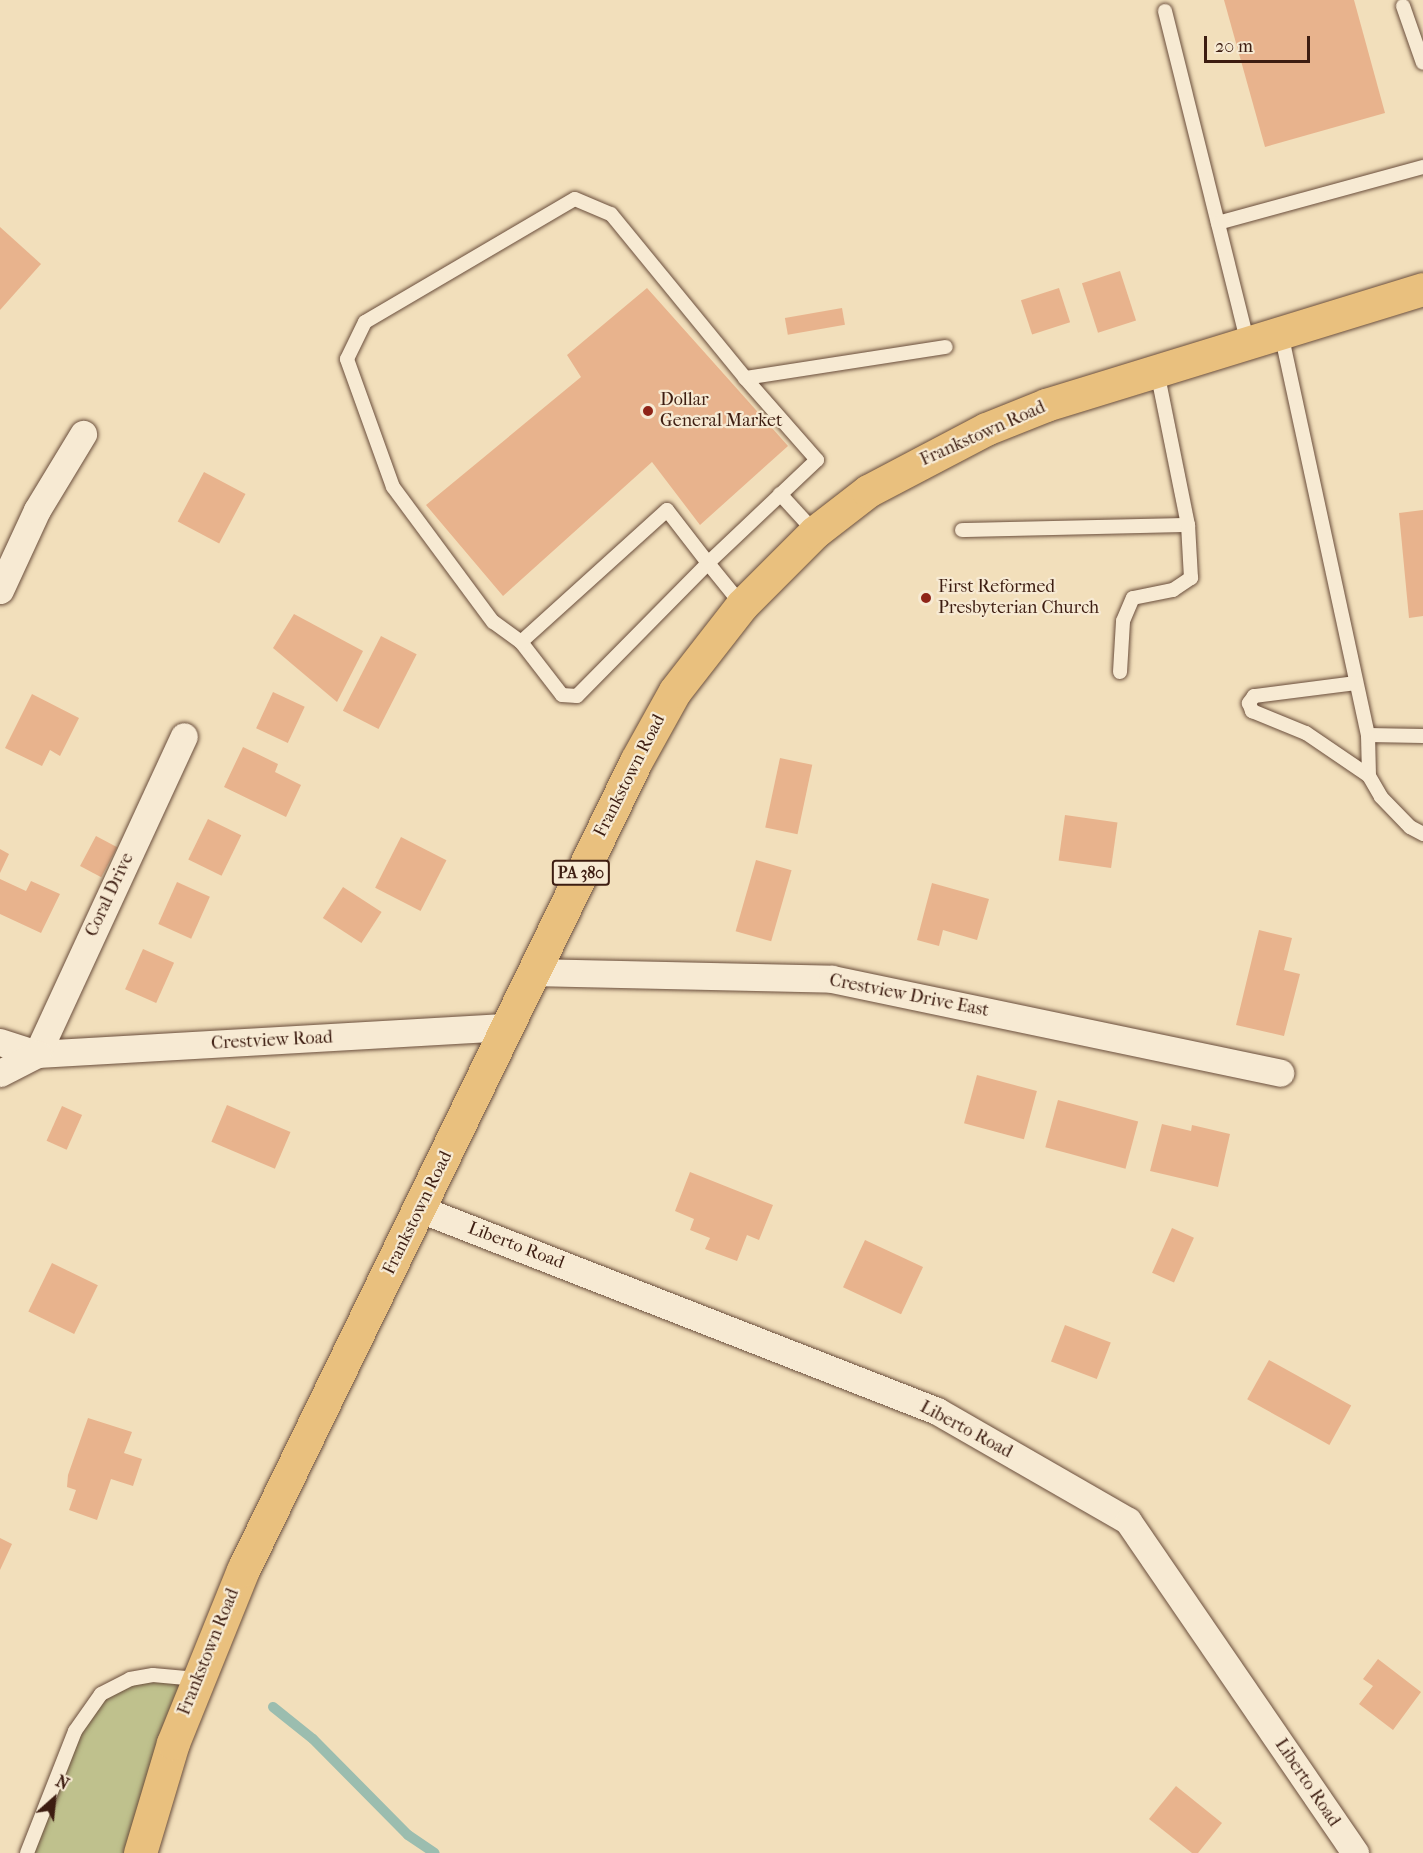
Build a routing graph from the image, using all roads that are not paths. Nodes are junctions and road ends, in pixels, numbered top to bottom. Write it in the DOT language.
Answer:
graph roads {
  1 [pos="1403,6"];
  2 [pos="1165,11"];
  3 [pos="1423,63"];
  4 [pos="1423,167"];
  5 [pos="1218,223"];
  6 [pos="1423,289"];
  7 [pos="1281,333"];
  8 [pos="1248,343"];
  9 [pos="946,347"];
  10 [pos="1157,371"];
  11 [pos="745,378"];
  12 [pos="83,434"];
  13 [pos="780,494"];
  14 [pos="1188,525"];
  15 [pos="962,530"];
  16 [pos="815,532"];
  17 [pos="708,563"];
  18 [pos="0,590"];
  19 [pos="742,605"];
  20 [pos="521,642"];
  21 [pos="1120,672"];
  22 [pos="1356,683"];
  23 [pos="1368,735"];
  24 [pos="184,736"];
  25 [pos="1423,736"];
  26 [pos="1369,776"];
  27 [pos="1423,834"];
  28 [pos="533,972"];
  29 [pos="507,1027"];
  30 [pos="0,1042"];
  31 [pos="37,1054"];
  32 [pos="0,1073"];
  33 [pos="1280,1073"];
  34 [pos="420,1209"];
  35 [pos="197,1679"];
  36 [pos="27,1853"];
  37 [pos="140,1853"];
  38 [pos="1355,1853"];
  1 -- 3 [label="lane"];
  2 -- 5 [label="lane"];
  4 -- 5 [label="lane"];
  5 -- 8 [label="lane"];
  6 -- 7 [label="main road, Frankstown Road / PA 380"];
  7 -- 8 [label="main road, Frankstown Road / PA 380"];
  7 -- 22 [label="lane"];
  8 -- 10 [label="main road, Frankstown Road / PA 380"];
  9 -- 11 [label="lane"];
  10 -- 14 [label="lane"];
  10 -- 16 [label="main road, Frankstown Road / PA 380"];
  11 -- 13 [label="lane"];
  11 -- 20 [label="lane"];
  12 -- 18 [label="street"];
  13 -- 16 [label="lane"];
  13 -- 17 [label="lane"];
  14 -- 15 [label="lane"];
  14 -- 21 [label="lane"];
  16 -- 19 [label="main road, Frankstown Road / PA 380"];
  17 -- 19 [label="lane"];
  17 -- 20 [label="lane"];
  17 -- 20 [label="lane"];
  19 -- 28 [label="main road, Frankstown Road / PA 380"];
  22 -- 23 [label="lane"];
  22 -- 26 [label="lane"];
  23 -- 25 [label="lane"];
  23 -- 26 [label="lane"];
  24 -- 31 [label="street, Coral Drive"];
  26 -- 27 [label="lane"];
  28 -- 29 [label="main road, Frankstown Road / PA 380"];
  28 -- 33 [label="street, Crestview Drive East"];
  29 -- 31 [label="street, Crestview Road"];
  29 -- 34 [label="main road, Frankstown Road / PA 380"];
  30 -- 31 [label="street, Crestview Road"];
  31 -- 32 [label="street, Crestview Road"];
  34 -- 35 [label="main road, Frankstown Road / PA 380"];
  34 -- 38 [label="street, Liberto Road"];
  35 -- 36 [label="lane"];
  35 -- 37 [label="main road, Frankstown Road / PA 380"];
}
